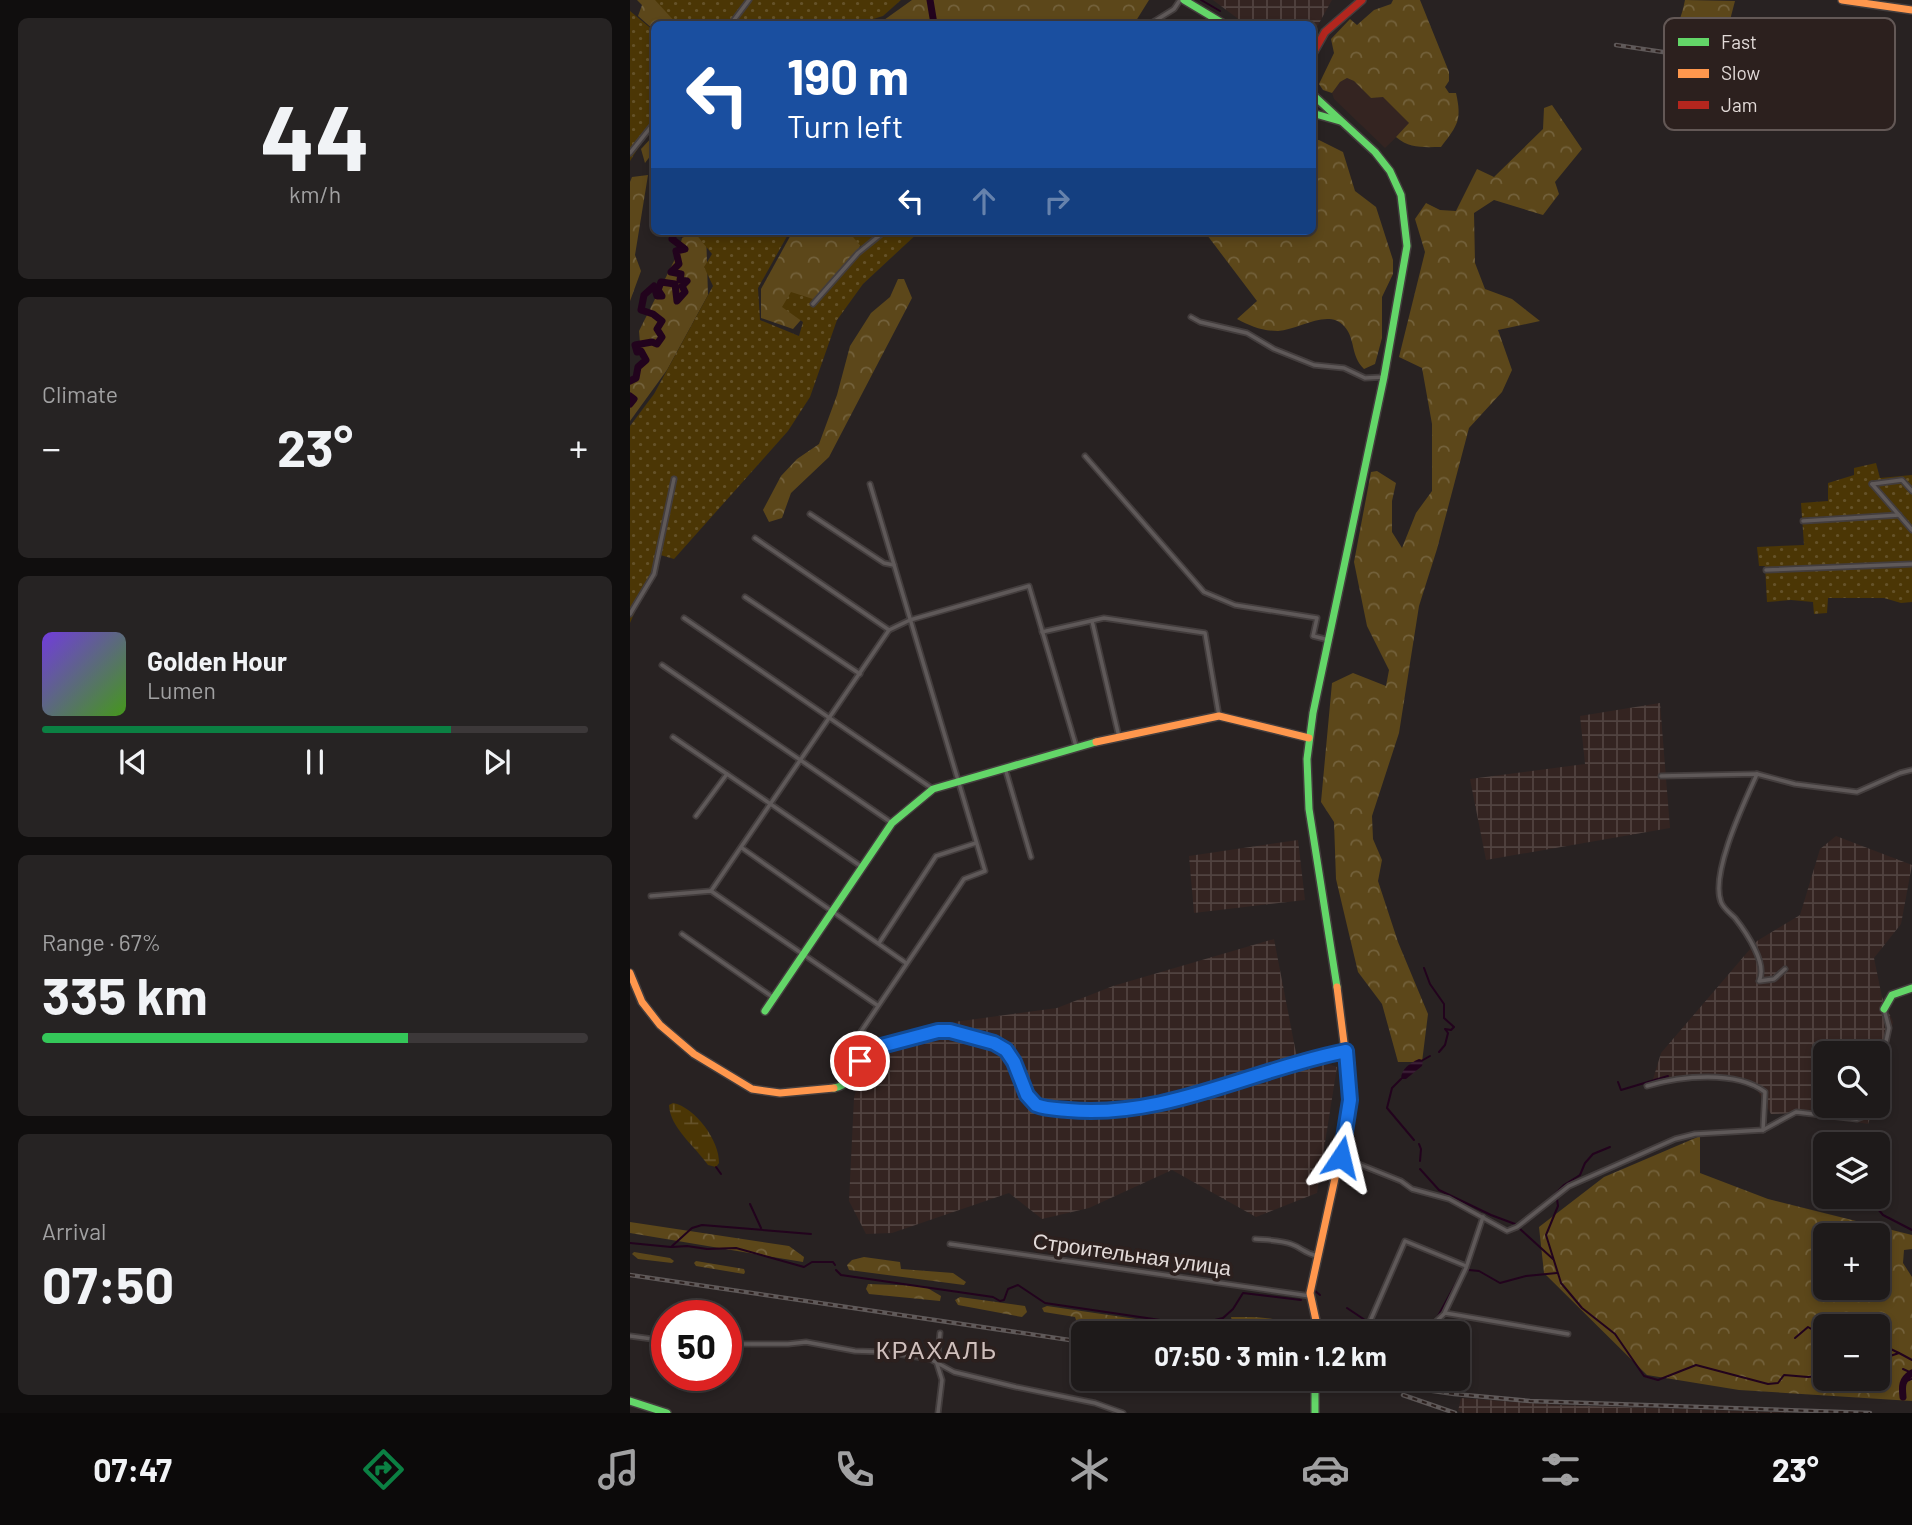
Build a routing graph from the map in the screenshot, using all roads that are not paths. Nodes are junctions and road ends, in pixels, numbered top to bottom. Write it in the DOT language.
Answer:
graph roads {
  1 [pos="749,0"];
  2 [pos="1182,0"];
  3 [pos="1362,0"];
  4 [pos="1842,0"];
  5 [pos="1912,10"];
  6 [pos="733,21"];
  7 [pos="1155,21"];
  8 [pos="1219,21"];
  9 [pos="1316,48"];
  10 [pos="1316,97"];
  11 [pos="1325,105"];
  12 [pos="1316,113"];
  13 [pos="1323,114"];
  14 [pos="1342,121"];
  15 [pos="651,126"];
  16 [pos="630,153"];
  17 [pos="880,235"];
  18 [pos="813,304"];
  19 [pos="1191,317"];
  20 [pos="1384,377"];
  21 [pos="1085,456"];
  22 [pos="674,479"];
  23 [pos="870,484"];
  24 [pos="1912,491"];
  25 [pos="810,514"];
  26 [pos="1899,515"];
  27 [pos="1803,521"];
  28 [pos="1912,530"];
  29 [pos="755,538"];
  30 [pos="1912,564"];
  31 [pos="894,565"];
  32 [pos="1766,570"];
  33 [pos="745,597"];
  34 [pos="630,614"];
  35 [pos="684,618"];
  36 [pos="911,620"];
  37 [pos="1092,621"];
  38 [pos="889,630"];
  39 [pos="1042,632"];
  40 [pos="1329,640"];
  41 [pos="662,665"];
  42 [pos="859,674"];
  43 [pos="1219,716"];
  44 [pos="830,718"];
  45 [pos="673,737"];
  46 [pos="1119,737"];
  47 [pos="1309,738"];
  48 [pos="1076,746"];
  49 [pos="800,762"];
  50 [pos="1005,768"];
  51 [pos="1912,770"];
  52 [pos="727,774"];
  53 [pos="1757,775"];
  54 [pos="1661,776"];
  55 [pos="958,782"];
  56 [pos="933,789"];
  57 [pos="771,804"];
  58 [pos="696,816"];
  59 [pos="892,823"];
  60 [pos="976,843"];
  61 [pos="742,848"];
  62 [pos="1031,857"];
  63 [pos="862,867"];
  64 [pos="711,891"];
  65 [pos="651,897"];
  66 [pos="832,912"];
  67 [pos="681,934"];
  68 [pos="879,943"];
  69 [pos="803,955"];
  70 [pos="906,963"];
  71 [pos="1784,969"];
  72 [pos="630,973"];
  73 [pos="1912,988"];
  74 [pos="774,998"];
  75 [pos="877,1005"];
  76 [pos="1884,1009"];
  77 [pos="765,1011"];
  78 [pos="860,1033"];
  79 [pos="1886,1041"];
  80 [pos="1346,1051"];
  81 [pos="1647,1086"];
  82 [pos="1813,1114"];
  83 [pos="1763,1130"];
  84 [pos="1341,1157"];
  85 [pos="1483,1217"];
  86 [pos="1255,1239"];
  87 [pos="950,1244"];
  88 [pos="1318,1256"];
  89 [pos="1466,1266"];
  90 [pos="1310,1296"];
  91 [pos="1445,1313"];
  92 [pos="1316,1321"];
  93 [pos="1370,1321"];
  94 [pos="1437,1321"];
  95 [pos="940,1333"];
  96 [pos="1568,1334"];
  97 [pos="630,1336"];
  98 [pos="651,1339"];
  99 [pos="742,1344"];
  100 [pos="937,1364"];
  101 [pos="1315,1391"];
  102 [pos="630,1401"];
  103 [pos="667,1413"];
  104 [pos="938,1413"];
  105 [pos="1123,1413"];
  106 [pos="1315,1413"];
  1 -- 6 [label="street"];
  2 -- 7 [label="street"];
  2 -- 8 [label="street"];
  3 -- 9 [label="street"];
  4 -- 5 [label="street"];
  10 -- 11 [label="street"];
  11 -- 13 [label="street"];
  11 -- 14 [label="street"];
  12 -- 13 [label="street"];
  13 -- 14 [label="street"];
  14 -- 20 [label="street"];
  15 -- 16 [label="street"];
  17 -- 18 [label="street"];
  19 -- 20 [label="street"];
  20 -- 40 [label="street"];
  21 -- 40 [label="street"];
  22 -- 34 [label="street"];
  23 -- 31 [label="street"];
  24 -- 26 [label="street"];
  25 -- 31 [label="street"];
  26 -- 27 [label="street"];
  26 -- 28 [label="street"];
  29 -- 38 [label="street"];
  30 -- 32 [label="street"];
  31 -- 36 [label="street"];
  33 -- 42 [label="street"];
  35 -- 44 [label="street"];
  36 -- 38 [label="street"];
  36 -- 39 [label="street"];
  36 -- 55 [label="street"];
  37 -- 39 [label="street"];
  37 -- 43 [label="street"];
  37 -- 46 [label="street"];
  38 -- 42 [label="street"];
  39 -- 48 [label="street"];
  40 -- 47 [label="street"];
  41 -- 49 [label="street"];
  42 -- 44 [label="street"];
  43 -- 46 [label="street"];
  43 -- 47 [label="street"];
  44 -- 49 [label="street"];
  44 -- 56 [label="street"];
  45 -- 52 [label="street"];
  46 -- 48 [label="street"];
  47 -- 80 [label="street"];
  48 -- 50 [label="street"];
  49 -- 57 [label="street"];
  49 -- 59 [label="street"];
  50 -- 55 [label="street"];
  50 -- 62 [label="street"];
  51 -- 53 [label="street"];
  52 -- 57 [label="street"];
  52 -- 58 [label="street"];
  53 -- 54 [label="street"];
  53 -- 71 [label="street"];
  55 -- 56 [label="street"];
  55 -- 60 [label="street"];
  56 -- 59 [label="street"];
  57 -- 61 [label="street"];
  57 -- 63 [label="street"];
  59 -- 63 [label="street"];
  60 -- 68 [label="street"];
  60 -- 70 [label="street"];
  61 -- 64 [label="street"];
  61 -- 66 [label="street"];
  63 -- 66 [label="street"];
  64 -- 65 [label="street"];
  64 -- 69 [label="street"];
  66 -- 68 [label="street"];
  66 -- 69 [label="street"];
  67 -- 74 [label="street"];
  68 -- 70 [label="street"];
  69 -- 74 [label="street"];
  69 -- 75 [label="street"];
  70 -- 75 [label="street"];
  72 -- 80 [label="street"];
  73 -- 76 [label="street"];
  74 -- 77 [label="street"];
  75 -- 78 [label="street"];
  76 -- 79 [label="street"];
  80 -- 84 [label="street"];
  81 -- 83 [label="street"];
  82 -- 83 [label="street"];
  83 -- 85 [label="street"];
  84 -- 85 [label="street"];
  84 -- 88 [label="street"];
  85 -- 89 [label="street"];
  86 -- 88 [label="street"];
  87 -- 90 [label="street, Строительная улица"];
  88 -- 90 [label="street"];
  89 -- 91 [label="street"];
  89 -- 93 [label="street"];
  90 -- 92 [label="street"];
  91 -- 94 [label="street"];
  91 -- 96 [label="street"];
  95 -- 100 [label="street"];
  97 -- 98 [label="street"];
  99 -- 100 [label="street"];
  100 -- 104 [label="street"];
  100 -- 105 [label="street"];
  101 -- 106 [label="street"];
  102 -- 103 [label="street"];
}
